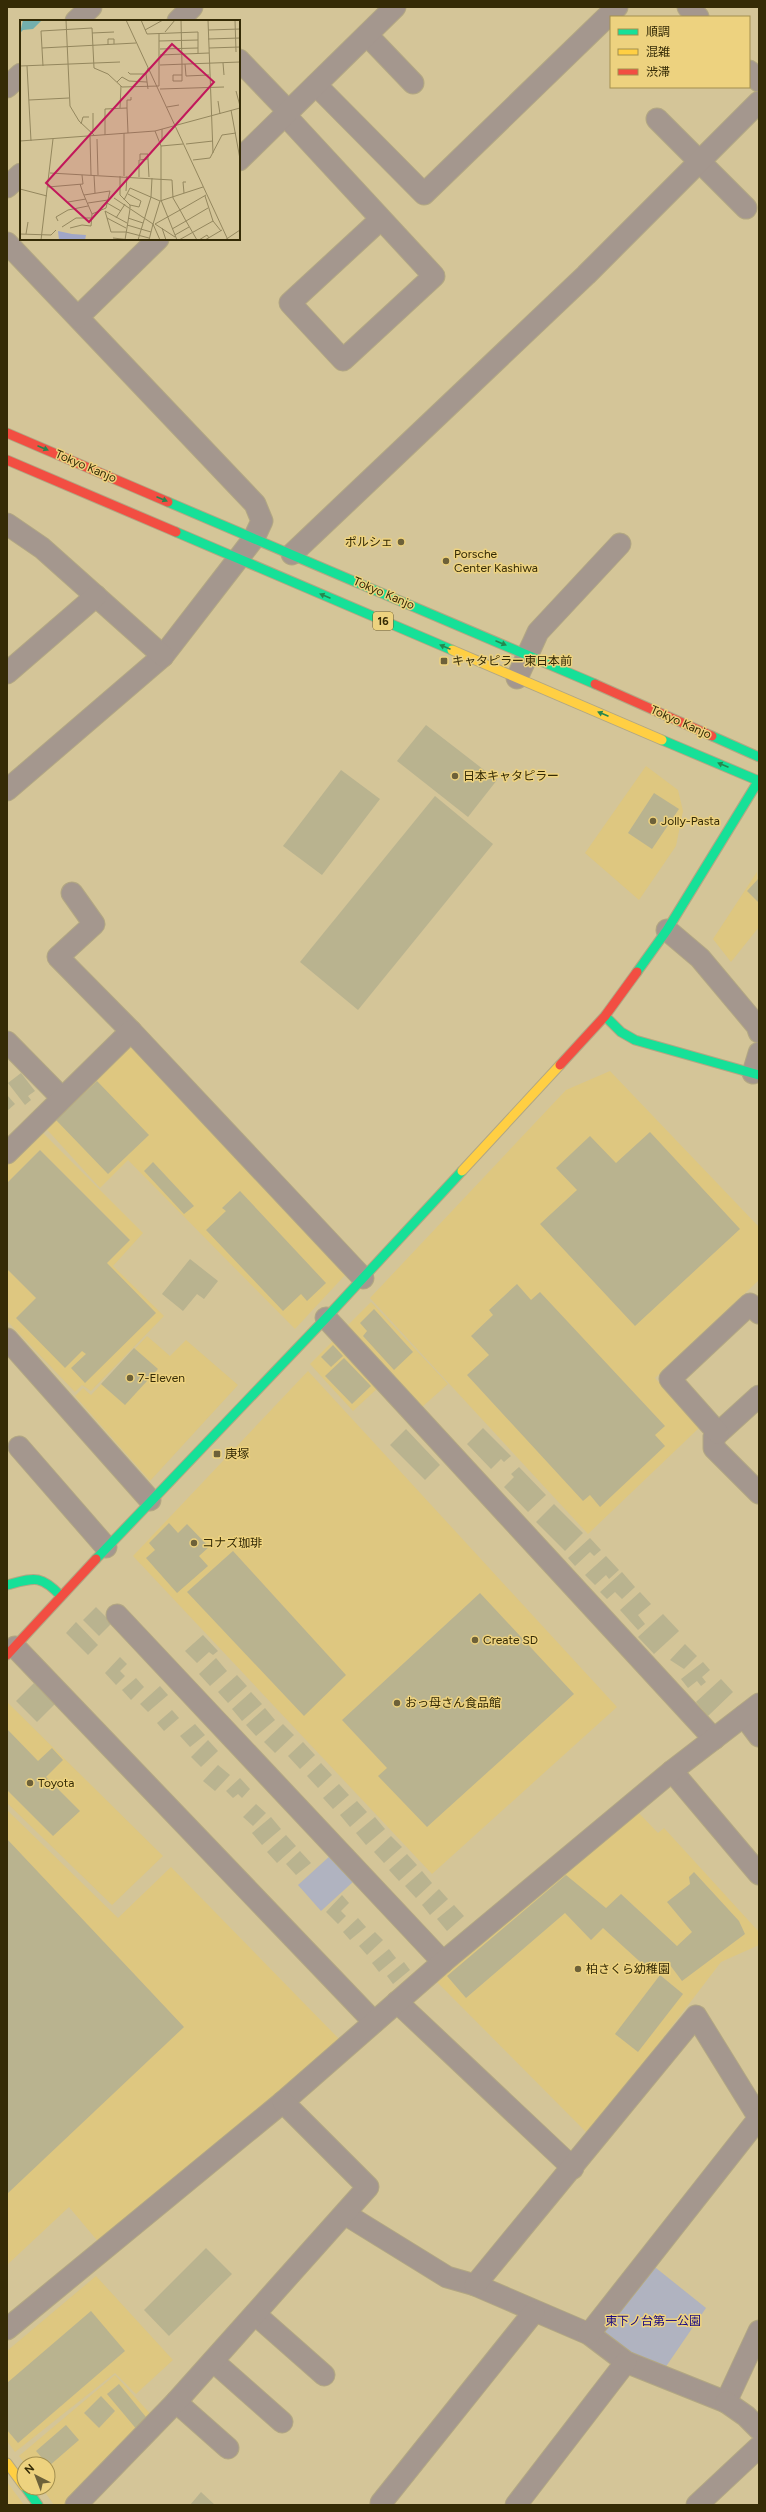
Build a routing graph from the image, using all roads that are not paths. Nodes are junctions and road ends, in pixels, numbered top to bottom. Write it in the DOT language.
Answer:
graph roads {
  1 [pos="91,7"];
  2 [pos="395,7"];
  3 [pos="617,7"];
  4 [pos="688,7"];
  5 [pos="697,16"];
  6 [pos="77,20"];
  7 [pos="367,35"];
  8 [pos="240,61"];
  9 [pos="750,72"];
  10 [pos="20,75"];
  11 [pos="759,81"];
  12 [pos="413,83"];
  13 [pos="316,84"];
  14 [pos="7,87"];
  15 [pos="759,102"];
  16 [pos="287,113"];
  17 [pos="657,119"];
  18 [pos="240,159"];
  19 [pos="700,161"];
  20 [pos="20,175"];
  21 [pos="7,187"];
  22 [pos="746,208"];
  23 [pos="381,219"];
  24 [pos="157,240"];
  25 [pos="7,244"];
  26 [pos="78,317"];
  27 [pos="7,433"];
  28 [pos="7,460"];
  29 [pos="8,532"];
  30 [pos="254,538"];
  31 [pos="620,544"];
  32 [pos="292,554"];
  33 [pos="238,559"];
  34 [pos="96,596"];
  35 [pos="527,654"];
  36 [pos="163,656"];
  37 [pos="7,672"];
  38 [pos="517,678"];
  39 [pos="759,757"];
  40 [pos="759,780"];
  41 [pos="7,790"];
  42 [pos="72,893"];
  43 [pos="667,930"];
  44 [pos="605,1016"];
  45 [pos="131,1031"];
  46 [pos="759,1032"];
  47 [pos="7,1042"];
  48 [pos="759,1052"];
  49 [pos="756,1074"];
  50 [pos="62,1098"];
  51 [pos="7,1153"];
  52 [pos="363,1278"];
  53 [pos="759,1313"];
  54 [pos="326,1318"];
  55 [pos="7,1339"];
  56 [pos="759,1396"];
  57 [pos="718,1433"];
  58 [pos="19,1446"];
  59 [pos="759,1493"];
  60 [pos="150,1500"];
  61 [pos="106,1547"];
  62 [pos="8,1583"];
  63 [pos="62,1596"];
  64 [pos="117,1615"];
  65 [pos="11,1651"];
  66 [pos="751,1710"];
  67 [pos="759,1736"];
  68 [pos="714,1738"];
  69 [pos="672,1771"];
  70 [pos="759,1874"];
  71 [pos="443,1962"];
  72 [pos="397,2002"];
  73 [pos="374,2022"];
  74 [pos="283,2102"];
  75 [pos="759,2118"];
  76 [pos="573,2168"];
  77 [pos="345,2214"];
  78 [pos="475,2286"];
  79 [pos="534,2312"];
  80 [pos="255,2314"];
  81 [pos="7,2329"];
  82 [pos="759,2331"];
  83 [pos="589,2334"];
  84 [pos="213,2361"];
  85 [pos="626,2362"];
  86 [pos="324,2375"];
  87 [pos="176,2402"];
  88 [pos="726,2402"];
  89 [pos="282,2422"];
  90 [pos="759,2430"];
  91 [pos="228,2448"];
  92 [pos="759,2448"];
  93 [pos="7,2463"];
  94 [pos="16,2475"];
  95 [pos="32,2496"];
  96 [pos="381,2503"];
  97 [pos="38,2505"];
  98 [pos="76,2505"];
  99 [pos="516,2505"];
  100 [pos="697,2505"];
  1 -- 6 [label="street"];
  2 -- 7 [label="street"];
  3 -- 13 [label="street"];
  4 -- 5 [label="street"];
  7 -- 12 [label="street"];
  7 -- 13 [label="street"];
  8 -- 16 [label="street"];
  9 -- 11 [label="street"];
  10 -- 14 [label="street"];
  13 -- 16 [label="street"];
  15 -- 19 [label="street"];
  16 -- 18 [label="street"];
  16 -- 23 [label="street"];
  17 -- 19 [label="street"];
  19 -- 22 [label="street"];
  19 -- 32 [label="street"];
  20 -- 21 [label="street"];
  23 -- 23 [label="street"];
  24 -- 26 [label="street"];
  25 -- 26 [label="street"];
  26 -- 30 [label="street"];
  27 -- 30 [label="main road, Tokyo Kanjo / 16, one-way"];
  28 -- 33 [label="main road, Tokyo Kanjo / 16"];
  29 -- 34 [label="street"];
  30 -- 32 [label="main road, Tokyo Kanjo / 16"];
  30 -- 33 [label="street"];
  31 -- 35 [label="street"];
  32 -- 35 [label="main road, Tokyo Kanjo / 16, one-way"];
  33 -- 36 [label="street"];
  38 -- 33 [label="main road, Tokyo Kanjo / 16, one-way"];
  34 -- 36 [label="street"];
  34 -- 37 [label="street"];
  35 -- 38 [label="street"];
  35 -- 39 [label="main road, Tokyo Kanjo / 16"];
  36 -- 41 [label="street"];
  40 -- 38 [label="main road, Tokyo Kanjo / 16, one-way"];
  40 -- 43 [label="main road"];
  42 -- 45 [label="street"];
  43 -- 44 [label="main road"];
  43 -- 46 [label="street"];
  44 -- 49 [label="main road"];
  44 -- 52 [label="main road"];
  45 -- 50 [label="street"];
  45 -- 52 [label="street"];
  47 -- 50 [label="street"];
  48 -- 49 [label="street"];
  50 -- 51 [label="street"];
  52 -- 54 [label="main road"];
  53 -- 57 [label="street"];
  54 -- 60 [label="main road"];
  54 -- 68 [label="street"];
  55 -- 60 [label="street"];
  56 -- 57 [label="street"];
  57 -- 59 [label="street"];
  58 -- 61 [label="street"];
  60 -- 61 [label="main road"];
  61 -- 63 [label="main road"];
  62 -- 63 [label="main road"];
  63 -- 65 [label="main road"];
  64 -- 71 [label="street"];
  65 -- 73 [label="street"];
  66 -- 67 [label="street"];
  66 -- 68 [label="street"];
  68 -- 69 [label="street"];
  69 -- 70 [label="street"];
  69 -- 71 [label="street"];
  71 -- 72 [label="street"];
  72 -- 73 [label="street"];
  72 -- 76 [label="street"];
  73 -- 74 [label="street"];
  74 -- 77 [label="street"];
  74 -- 81 [label="street"];
  75 -- 76 [label="street"];
  75 -- 83 [label="street"];
  76 -- 78 [label="street"];
  77 -- 78 [label="street"];
  77 -- 80 [label="street"];
  78 -- 79 [label="street"];
  79 -- 83 [label="street"];
  79 -- 96 [label="street"];
  80 -- 84 [label="street"];
  80 -- 86 [label="street"];
  82 -- 88 [label="street"];
  83 -- 85 [label="street"];
  84 -- 87 [label="street"];
  84 -- 89 [label="street"];
  85 -- 88 [label="street"];
  85 -- 99 [label="street"];
  87 -- 91 [label="street"];
  87 -- 98 [label="street"];
  88 -- 90 [label="street"];
  92 -- 100 [label="street"];
  93 -- 94 [label="main road"];
  95 -- 97 [label="main road"];
}
